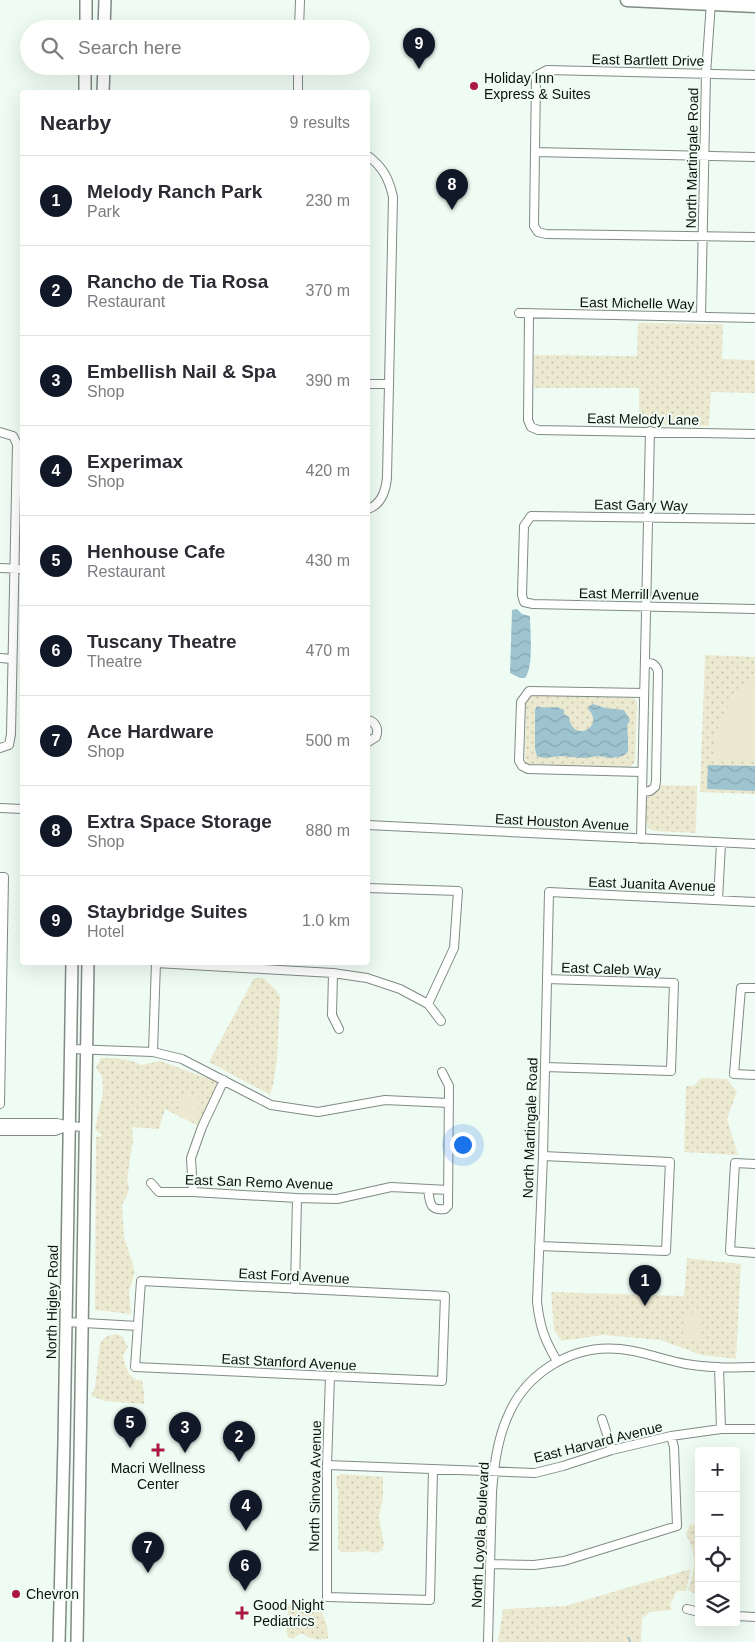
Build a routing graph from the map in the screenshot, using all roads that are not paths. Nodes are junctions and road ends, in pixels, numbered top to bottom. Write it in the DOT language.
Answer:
graph roads {
  1 [pos="86,0"];
  2 [pos="105,0"];
  3 [pos="300,0"];
  4 [pos="627,0"];
  5 [pos="711,2"];
  6 [pos="755,6"];
  7 [pos="86,20"];
  8 [pos="104,20"];
  9 [pos="299,20"];
  10 [pos="706,74"];
  11 [pos="85,75"];
  12 [pos="104,75"];
  13 [pos="298,75"];
  14 [pos="755,75"];
  15 [pos="85,90"];
  16 [pos="103,90"];
  17 [pos="298,90"];
  18 [pos="535,152"];
  19 [pos="705,156"];
  20 [pos="370,157"];
  21 [pos="755,157"];
  22 [pos="702,236"];
  23 [pos="755,237"];
  24 [pos="519,313"];
  25 [pos="529,313"];
  26 [pos="701,317"];
  27 [pos="755,318"];
  28 [pos="370,384"];
  29 [pos="389,384"];
  30 [pos="0,432"];
  31 [pos="650,432"];
  32 [pos="755,434"];
  33 [pos="370,508"];
  34 [pos="648,517"];
  35 [pos="755,520"];
  36 [pos="0,568"];
  37 [pos="19,569"];
  38 [pos="524,602"];
  39 [pos="646,607"];
  40 [pos="755,609"];
  41 [pos="0,658"];
  42 [pos="12,659"];
  43 [pos="644,663"];
  44 [pos="644,693"];
  45 [pos="370,721"];
  46 [pos="370,741"];
  47 [pos="0,748"];
  48 [pos="642,772"];
  49 [pos="642,792"];
  50 [pos="0,808"];
  51 [pos="20,809"];
  52 [pos="370,825"];
  53 [pos="640,839"];
  54 [pos="721,843"];
  55 [pos="755,844"];
  56 [pos="2,877"];
  57 [pos="370,888"];
  58 [pos="549,892"];
  59 [pos="718,900"];
  60 [pos="755,902"];
  61 [pos="72,965"];
  62 [pos="88,965"];
  63 [pos="156,965"];
  64 [pos="227,965"];
  65 [pos="263,966"];
  66 [pos="334,973"];
  67 [pos="1,977"];
  68 [pos="547,979"];
  69 [pos="755,988"];
  70 [pos="428,1004"];
  71 [pos="441,1021"];
  72 [pos="339,1029"];
  73 [pos="71,1049"];
  74 [pos="87,1049"];
  75 [pos="153,1052"];
  76 [pos="545,1067"];
  77 [pos="442,1072"];
  78 [pos="0,1073"];
  79 [pos="755,1075"];
  80 [pos="224,1080"];
  81 [pos="449,1103"];
  82 [pos="0,1104"];
  83 [pos="0,1123"];
  84 [pos="69,1126"];
  85 [pos="85,1127"];
  86 [pos="0,1131"];
  87 [pos="543,1156"];
  88 [pos="755,1164"];
  89 [pos="151,1183"];
  90 [pos="428,1189"];
  91 [pos="448,1190"];
  92 [pos="193,1192"];
  93 [pos="297,1198"];
  94 [pos="539,1246"];
  95 [pos="755,1253"];
  96 [pos="295,1289"];
  97 [pos="66,1322"];
  98 [pos="82,1323"];
  99 [pos="138,1326"];
  100 [pos="557,1361"];
  101 [pos="720,1367"];
  102 [pos="755,1367"];
  103 [pos="330,1376"];
  104 [pos="442,1381"];
  105 [pos="602,1419"];
  106 [pos="721,1429"];
  107 [pos="755,1429"];
  108 [pos="671,1436"];
  109 [pos="64,1442"];
  110 [pos="81,1442"];
  111 [pos="612,1450"];
  112 [pos="327,1465"];
  113 [pos="433,1469"];
  114 [pos="493,1472"];
  115 [pos="490,1564"];
  116 [pos="687,1609"];
  117 [pos="695,1611"];
  118 [pos="740,1616"];
  119 [pos="755,1617"];
  120 [pos="59,1642"];
  121 [pos="77,1642"];
  122 [pos="488,1642"];
  1 -- 7 [label="main road"];
  2 -- 8 [label="main road"];
  3 -- 9 [label="street"];
  4 -- 5 [label="main road"];
  5 -- 6 [label="main road"];
  5 -- 10 [label="street, North Martingale Road"];
  10 -- 14 [label="street, East Bartlett Drive"];
  10 -- 18 [label="street, East Bartlett Drive"];
  10 -- 19 [label="street, North Martingale Road"];
  11 -- 15 [label="main road"];
  12 -- 16 [label="main road"];
  13 -- 17 [label="street"];
  18 -- 19 [label="street"];
  18 -- 22 [label="street"];
  19 -- 21 [label="street"];
  19 -- 22 [label="street, North Martingale Road"];
  20 -- 29 [label="street"];
  22 -- 23 [label="street"];
  22 -- 26 [label="street, North Martingale Road"];
  24 -- 25 [label="street, East Michelle Way"];
  25 -- 26 [label="street, East Michelle Way"];
  25 -- 31 [label="street, East Melody Lane"];
  26 -- 27 [label="street, East Michelle Way"];
  28 -- 29 [label="street"];
  29 -- 33 [label="street"];
  30 -- 37 [label="street"];
  31 -- 32 [label="street, East Melody Lane"];
  31 -- 34 [label="street"];
  34 -- 35 [label="street, East Gary Way"];
  34 -- 38 [label="street, East Gary Way"];
  34 -- 39 [label="street"];
  36 -- 37 [label="street"];
  37 -- 42 [label="street"];
  38 -- 39 [label="street, East Merrill Avenue"];
  39 -- 40 [label="street, East Merrill Avenue"];
  39 -- 43 [label="street"];
  41 -- 42 [label="street"];
  42 -- 47 [label="street"];
  43 -- 44 [label="street"];
  43 -- 49 [label="street"];
  44 -- 48 [label="street"];
  44 -- 48 [label="street"];
  45 -- 46 [label="street"];
  48 -- 49 [label="street"];
  49 -- 53 [label="street"];
  50 -- 51 [label="street"];
  52 -- 53 [label="street, East Houston Avenue"];
  53 -- 54 [label="street, East Houston Avenue"];
  54 -- 55 [label="street, East Houston Avenue"];
  54 -- 59 [label="street"];
  56 -- 67 [label="street"];
  57 -- 70 [label="street"];
  58 -- 59 [label="street, East Juanita Avenue"];
  58 -- 68 [label="street, North Martingale Road"];
  59 -- 60 [label="street, East Juanita Avenue"];
  61 -- 73 [label="main road, North Higley Road"];
  62 -- 74 [label="main road"];
  63 -- 75 [label="street"];
  64 -- 65 [label="street"];
  65 -- 66 [label="street"];
  66 -- 70 [label="street"];
  66 -- 72 [label="street"];
  67 -- 78 [label="street"];
  68 -- 76 [label="street, North Martingale Road"];
  68 -- 76 [label="street, East Caleb Way"];
  69 -- 79 [label="street"];
  70 -- 71 [label="street"];
  73 -- 74 [label="street"];
  73 -- 84 [label="main road, North Higley Road"];
  74 -- 75 [label="street"];
  74 -- 85 [label="main road"];
  75 -- 80 [label="street"];
  76 -- 87 [label="street, North Martingale Road"];
  77 -- 81 [label="street"];
  78 -- 82 [label="street"];
  80 -- 81 [label="street"];
  80 -- 92 [label="street"];
  81 -- 91 [label="street"];
  83 -- 84 [label="street"];
  84 -- 85 [label="street"];
  84 -- 86 [label="street"];
  84 -- 97 [label="main road, North Higley Road"];
  85 -- 98 [label="main road"];
  87 -- 94 [label="street, North Martingale Road"];
  87 -- 94 [label="street"];
  88 -- 95 [label="street"];
  89 -- 92 [label="street, East San Remo Avenue"];
  90 -- 91 [label="street, East San Remo Avenue"];
  90 -- 91 [label="street"];
  90 -- 93 [label="street, East San Remo Avenue"];
  92 -- 93 [label="street, East San Remo Avenue"];
  93 -- 96 [label="street"];
  94 -- 100 [label="street, North Martingale Road"];
  96 -- 99 [label="street, East Ford Avenue"];
  96 -- 104 [label="street, East Ford Avenue"];
  97 -- 98 [label="street"];
  97 -- 109 [label="main road, North Higley Road"];
  98 -- 99 [label="street"];
  98 -- 110 [label="main road"];
  99 -- 103 [label="street, East Stanford Avenue"];
  100 -- 101 [label="street, North Loyola Boulevard"];
  100 -- 114 [label="street, North Loyola Boulevard"];
  101 -- 102 [label="street, North Loyola Boulevard"];
  101 -- 106 [label="street"];
  103 -- 104 [label="street, East Stanford Avenue"];
  103 -- 112 [label="street, North Sinova Avenue"];
  105 -- 111 [label="street"];
  106 -- 107 [label="street, East Harvard Avenue"];
  106 -- 108 [label="street, East Harvard Avenue"];
  108 -- 111 [label="street, East Harvard Avenue"];
  108 -- 115 [label="street"];
  109 -- 110 [label="main road"];
  109 -- 120 [label="main road, North Higley Road"];
  110 -- 121 [label="main road"];
  111 -- 114 [label="street, East Harvard Avenue"];
  112 -- 113 [label="street, East Harvard Avenue"];
  112 -- 113 [label="street, North Sinova Avenue"];
  113 -- 114 [label="street, East Harvard Avenue"];
  114 -- 115 [label="street, North Loyola Boulevard"];
  115 -- 122 [label="street, North Loyola Boulevard"];
  116 -- 117 [label="street"];
  118 -- 119 [label="street"];
}
